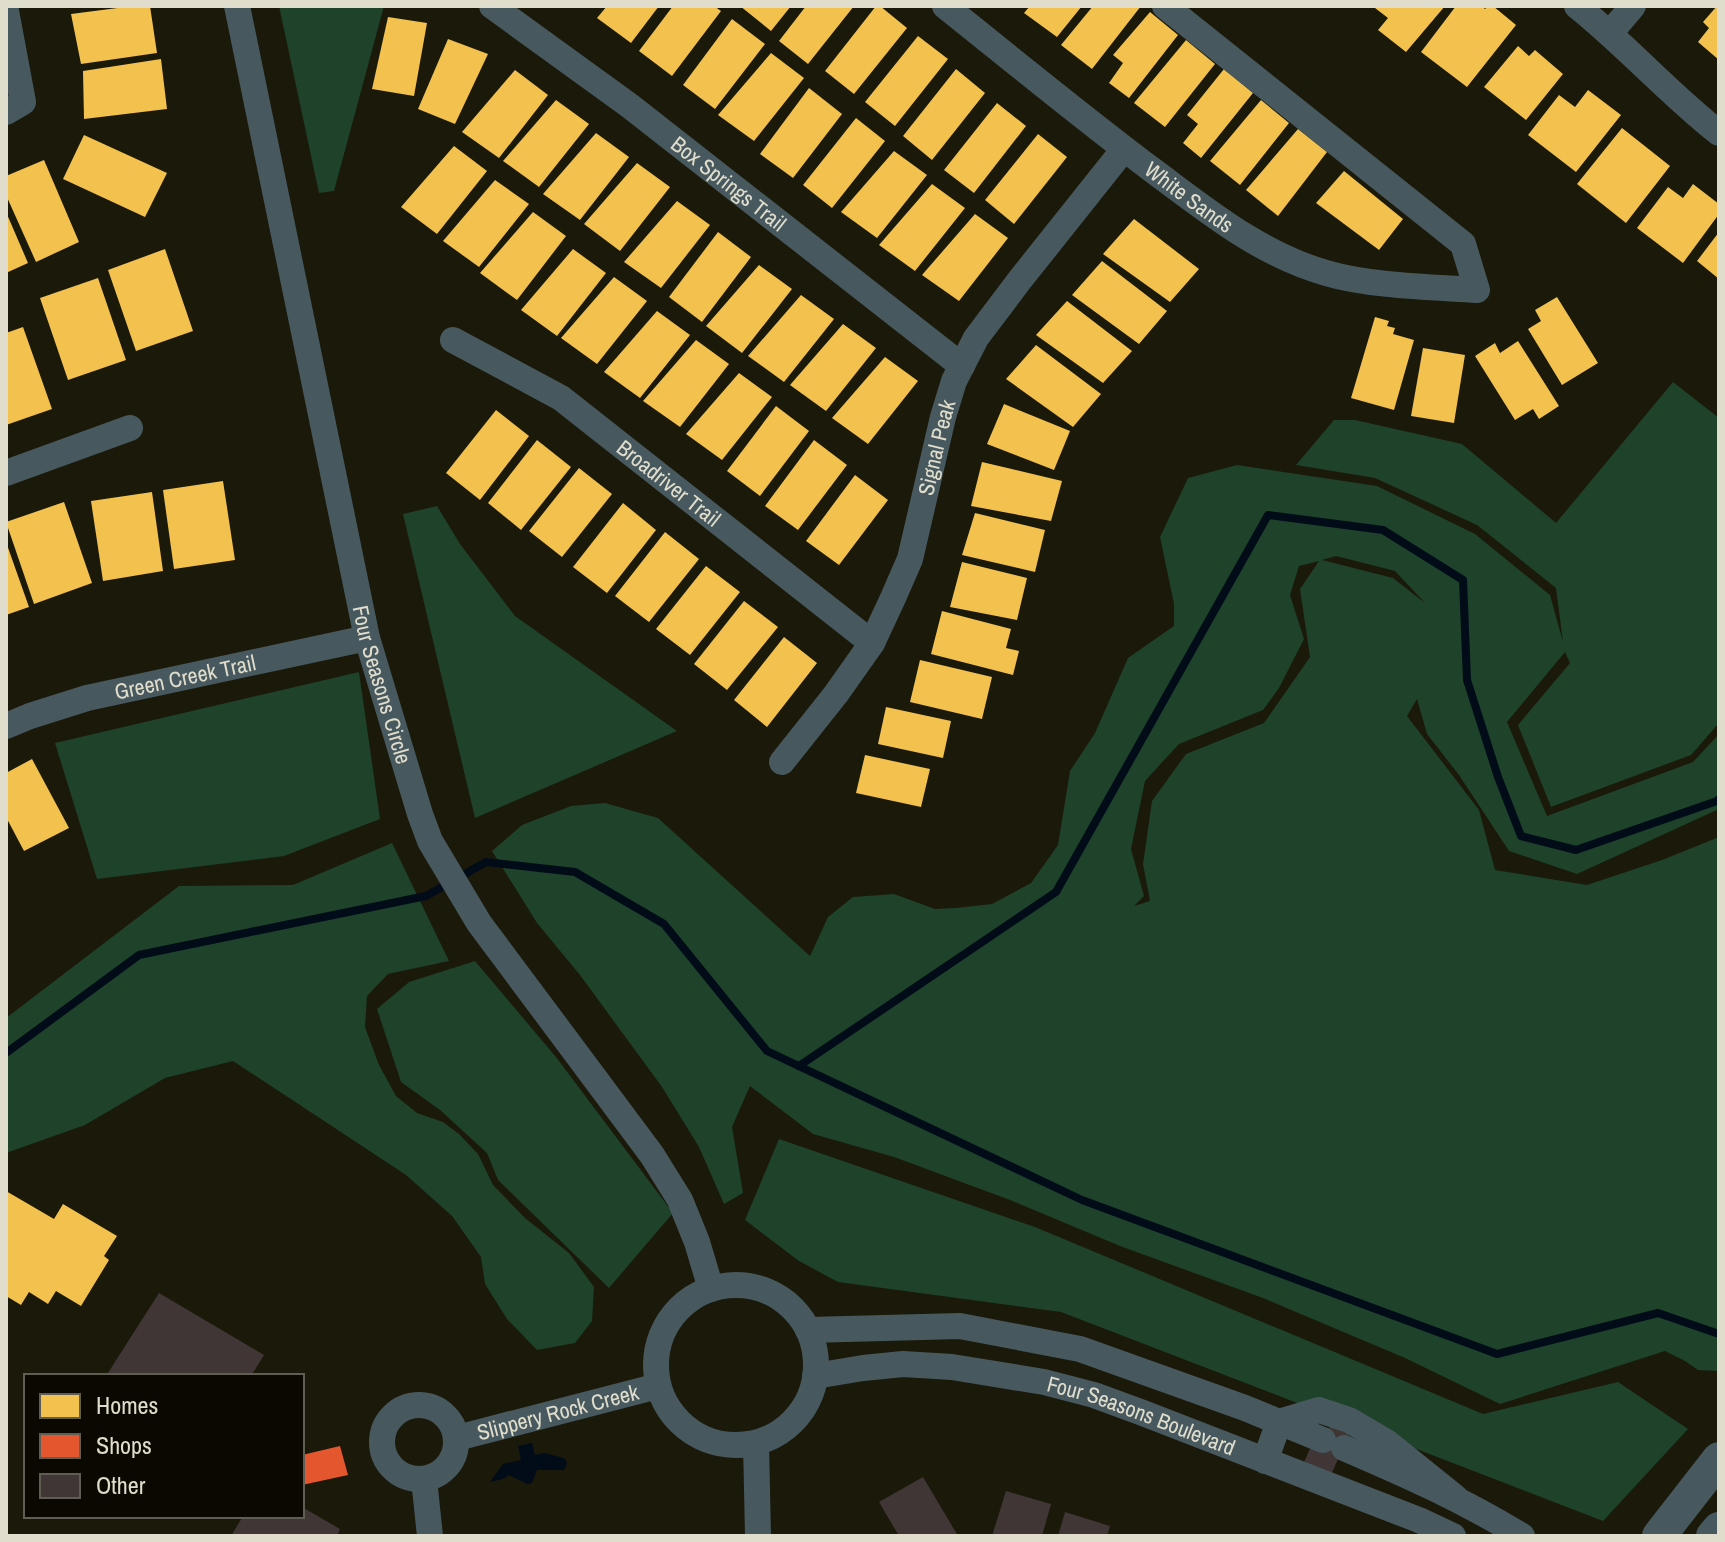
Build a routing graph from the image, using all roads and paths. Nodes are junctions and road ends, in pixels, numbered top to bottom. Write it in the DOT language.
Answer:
graph roads {
  1 [pos="237,6"];
  2 [pos="492,6"];
  3 [pos="945,6"];
  4 [pos="1165,6"];
  5 [pos="1577,6"];
  6 [pos="1633,6"];
  7 [pos="6,11"];
  8 [pos="1610,33"];
  9 [pos="14,107"];
  10 [pos="1719,133"];
  11 [pos="1124,149"];
  12 [pos="453,340"];
  13 [pos="962,366"];
  14 [pos="130,428"];
  15 [pos="6,473"];
  16 [pos="367,638"];
  17 [pos="872,643"];
  18 [pos="6,726"];
  19 [pos="782,762"];
  20 [pos="711,1289"];
  21 [pos="808,1330"];
  22 [pos="815,1376"];
  23 [pos="658,1386"];
  24 [pos="1279,1422"];
  25 [pos="457,1438"];
  26 [pos="756,1443"];
  27 [pos="1719,1459"];
  28 [pos="1265,1461"];
  29 [pos="1392,1468"];
  30 [pos="424,1479"];
  31 [pos="1455,1497"];
  32 [pos="1379,1504"];
  33 [pos="1719,1529"];
  34 [pos="430,1536"];
  35 [pos="758,1536"];
  36 [pos="1453,1536"];
  37 [pos="1522,1536"];
  38 [pos="1659,1536"];
  39 [pos="1713,1536"];
  1 -- 16 [label="street, Four Seasons Circle"];
  2 -- 13 [label="street, Box Springs Trail"];
  3 -- 11 [label="street, White Sands"];
  4 -- 11 [label="street, White Sands"];
  5 -- 8 [label="street"];
  6 -- 8 [label="street"];
  7 -- 9 [label="street"];
  8 -- 10 [label="street"];
  11 -- 13 [label="street, Signal Peak"];
  12 -- 17 [label="street, Broadriver Trail"];
  13 -- 17 [label="street, Signal Peak"];
  14 -- 15 [label="street"];
  16 -- 18 [label="street, Green Creek Trail"];
  16 -- 20 [label="street, Four Seasons Circle"];
  17 -- 19 [label="street, Signal Peak"];
  20 -- 21 [label="street"];
  20 -- 23 [label="street"];
  21 -- 22 [label="street"];
  21 -- 24 [label="street, Four Seasons Boulevard"];
  22 -- 26 [label="street"];
  22 -- 28 [label="street, Four Seasons Boulevard"];
  23 -- 25 [label="street, Slippery Rock Creek"];
  23 -- 26 [label="street"];
  24 -- 28 [label="street"];
  24 -- 29 [label="street, Four Seasons Boulevard"];
  24 -- 31 [label="street, Four Seasons Boulevard"];
  25 -- 30 [label="street, Slippery Rock Creek"];
  25 -- 30 [label="street, Slippery Rock Creek"];
  26 -- 35 [label="street"];
  27 -- 38 [label="street"];
  28 -- 32 [label="street, Four Seasons Boulevard"];
  29 -- 31 [label="street, Four Seasons Boulevard"];
  29 -- 32 [label="street"];
  30 -- 34 [label="street"];
  31 -- 37 [label="street, Four Seasons Boulevard"];
  32 -- 36 [label="street, Four Seasons Boulevard"];
  33 -- 39 [label="street"];
}
